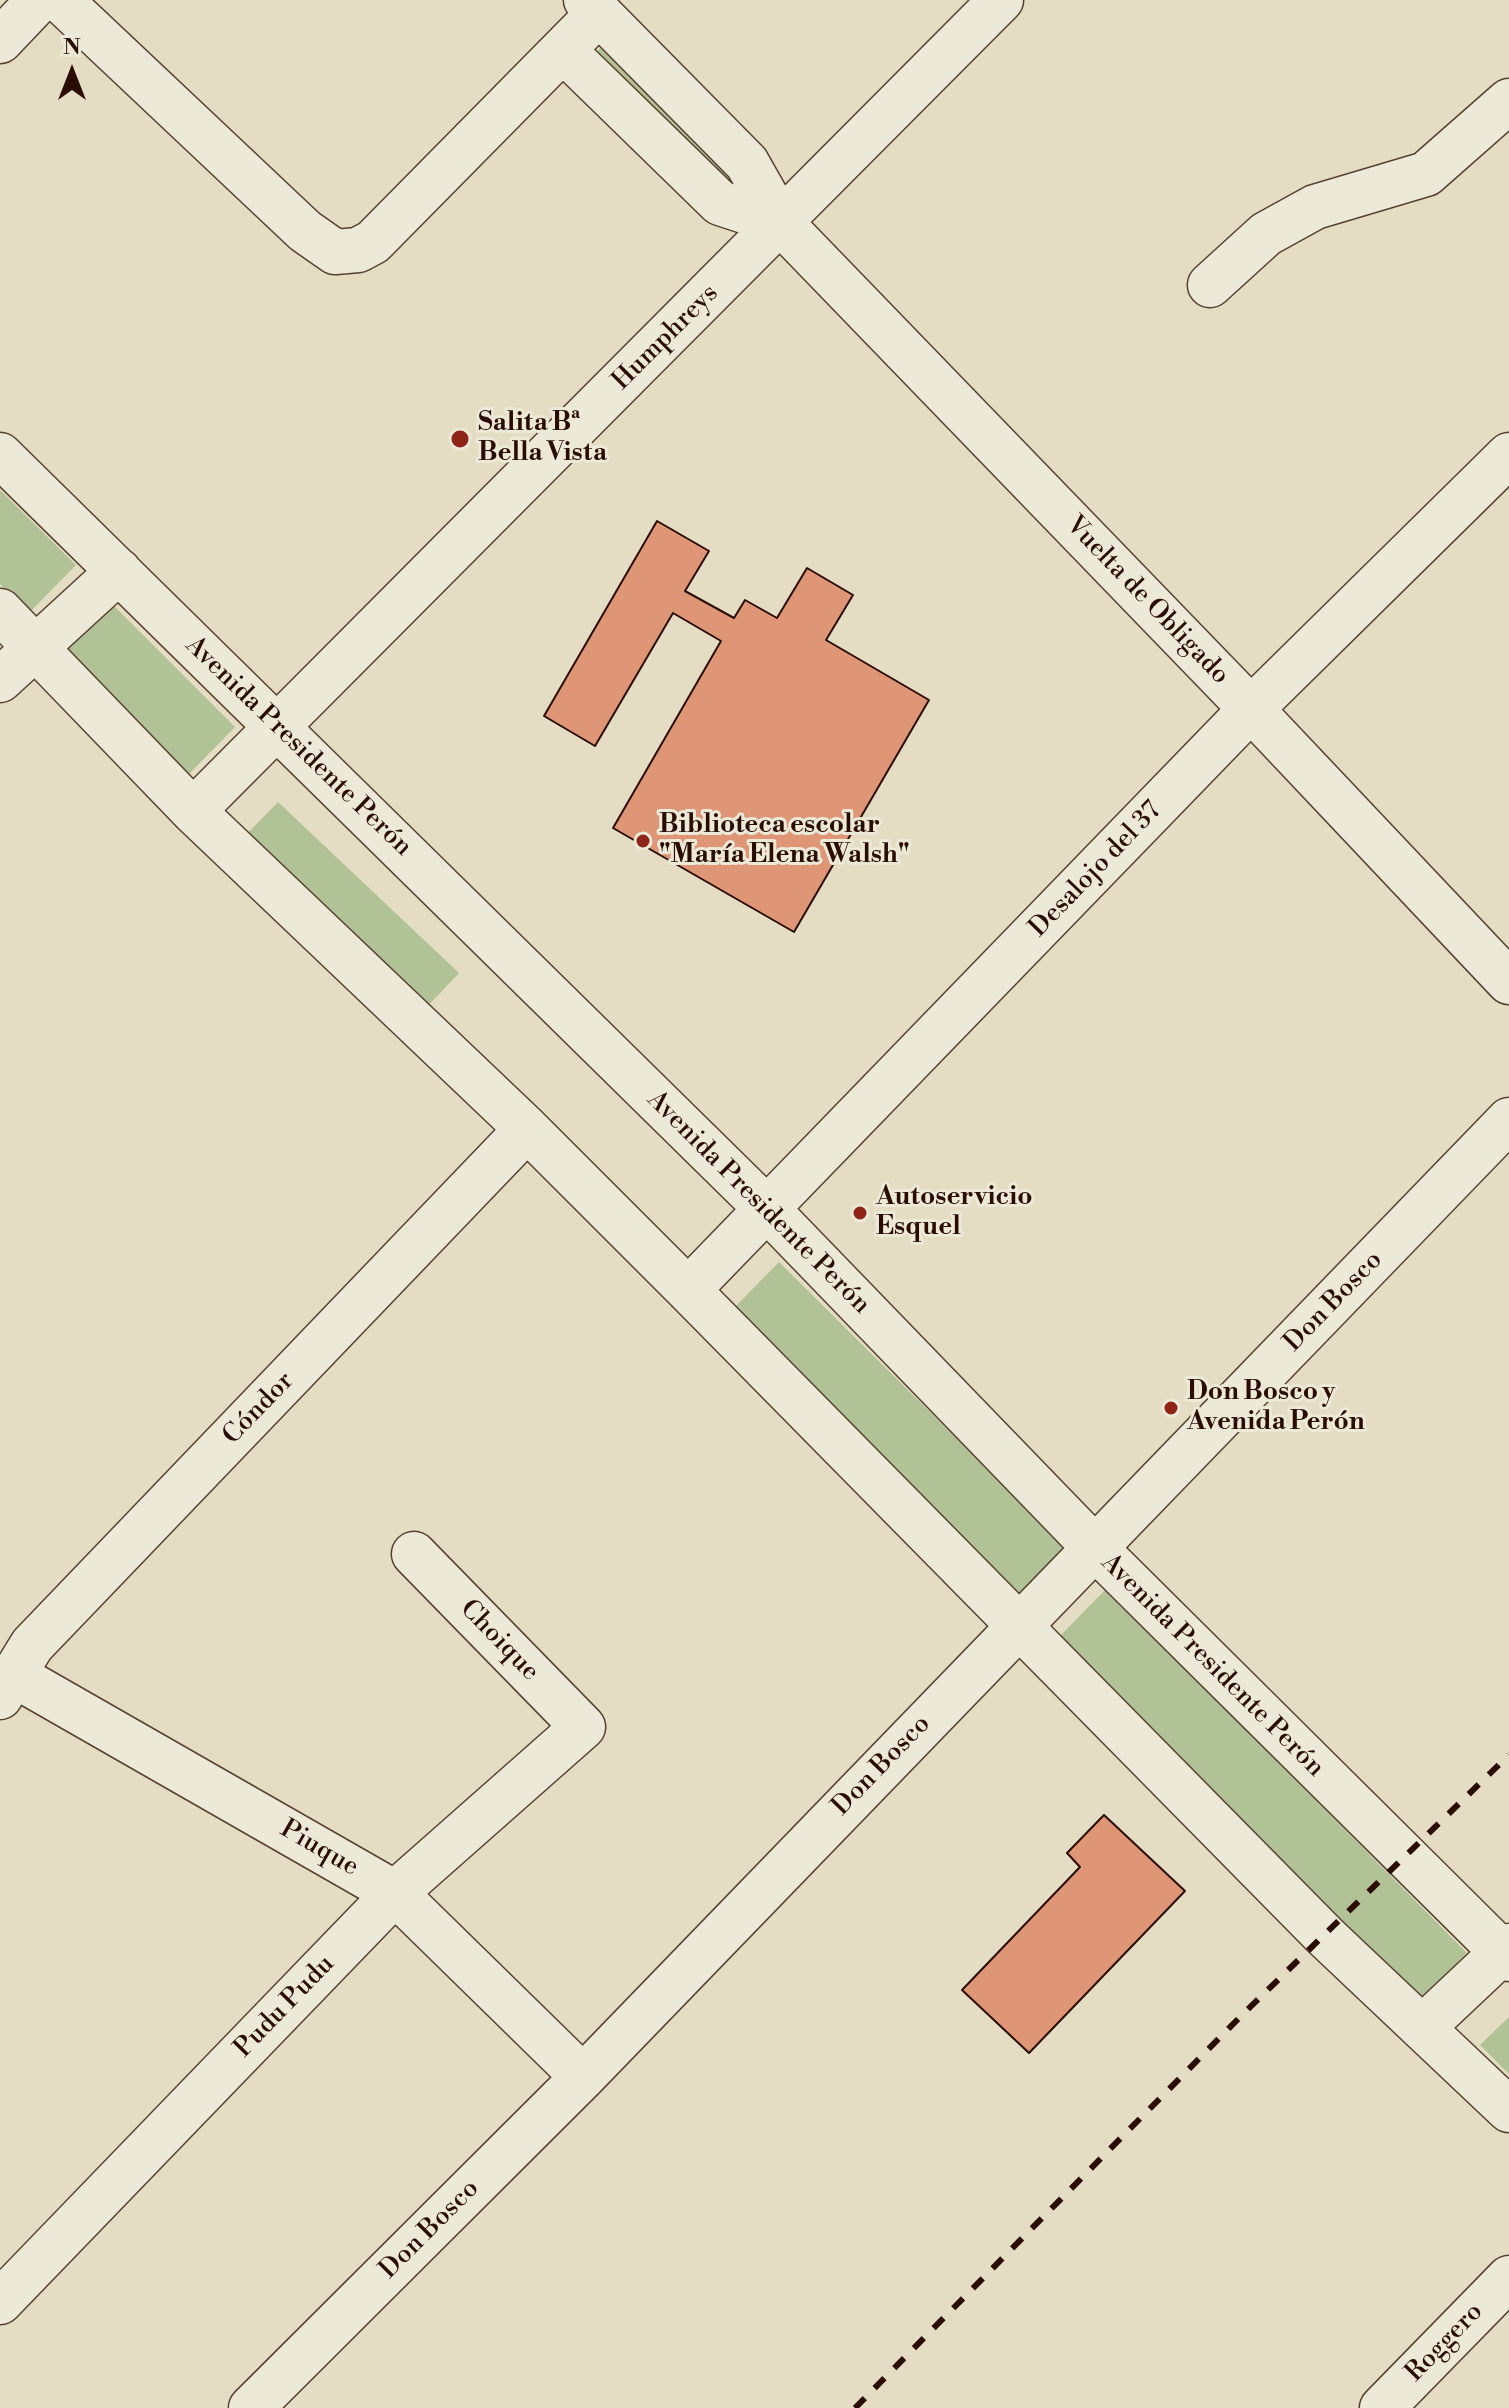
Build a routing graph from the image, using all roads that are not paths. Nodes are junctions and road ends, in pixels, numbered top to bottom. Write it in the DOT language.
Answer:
graph roads {
  1 [pos="60,0"];
  2 [pos="1001,0"];
  3 [pos="592,6"];
  4 [pos="563,50"];
  5 [pos="1509,101"];
  6 [pos="781,223"];
  7 [pos="1210,285"];
  8 [pos="0,455"];
  9 [pos="1509,455"];
  10 [pos="119,571"];
  11 [pos="0,611"];
  12 [pos="35,645"];
  13 [pos="0,680"];
  14 [pos="1251,709"];
  15 [pos="276,724"];
  16 [pos="193,811"];
  17 [pos="1509,982"];
  18 [pos="1509,1120"];
  19 [pos="527,1129"];
  20 [pos="768,1210"];
  21 [pos="688,1290"];
  22 [pos="1096,1549"];
  23 [pos="414,1554"];
  24 [pos="1018,1624"];
  25 [pos="7,1686"];
  26 [pos="583,1727"];
  27 [pos="395,1893"];
  28 [pos="1507,1953"];
  29 [pos="1422,2028"];
  30 [pos="583,2077"];
  31 [pos="1509,2110"];
  32 [pos="1509,2278"];
  33 [pos="0,2302"];
  34 [pos="251,2408"];
  35 [pos="1382,2408"];
  1 -- 4 [label="street"];
  2 -- 6 [label="street, Humphreys"];
  3 -- 4 [label="street"];
  3 -- 6 [label="street, Vuelta de Obligado"];
  4 -- 6 [label="street, Vuelta de Obligado"];
  5 -- 7 [label="street"];
  6 -- 14 [label="street, Vuelta de Obligado"];
  6 -- 15 [label="street, Humphreys"];
  8 -- 10 [label="street, Avenida Presidente Perón"];
  9 -- 14 [label="street, Desalojo del 37"];
  10 -- 12 [label="street"];
  10 -- 15 [label="street, Avenida Presidente Perón"];
  11 -- 12 [label="street"];
  12 -- 13 [label="street"];
  12 -- 16 [label="street"];
  14 -- 17 [label="street, Vuelta de Obligado"];
  14 -- 20 [label="street, Desalojo del 37"];
  15 -- 16 [label="street, Humphreys"];
  15 -- 20 [label="street, Avenida Presidente Perón"];
  16 -- 19 [label="street"];
  18 -- 22 [label="street, Don Bosco"];
  19 -- 21 [label="street"];
  19 -- 25 [label="street, Cóndor"];
  20 -- 21 [label="street, Desalojo del 37"];
  20 -- 22 [label="street, Avenida Presidente Perón"];
  21 -- 24 [label="street"];
  22 -- 24 [label="street, Don Bosco"];
  22 -- 28 [label="street, Avenida Presidente Perón"];
  23 -- 26 [label="street, Choique"];
  24 -- 29 [label="street"];
  24 -- 30 [label="street, Don Bosco"];
  25 -- 27 [label="street, Piuque"];
  26 -- 27 [label="street, Pudu Pudu"];
  27 -- 30 [label="street, Piuque"];
  27 -- 33 [label="street, Pudu Pudu"];
  28 -- 29 [label="street"];
  29 -- 31 [label="street"];
  30 -- 34 [label="street, Don Bosco"];
  32 -- 35 [label="street, Roggero"];
}
